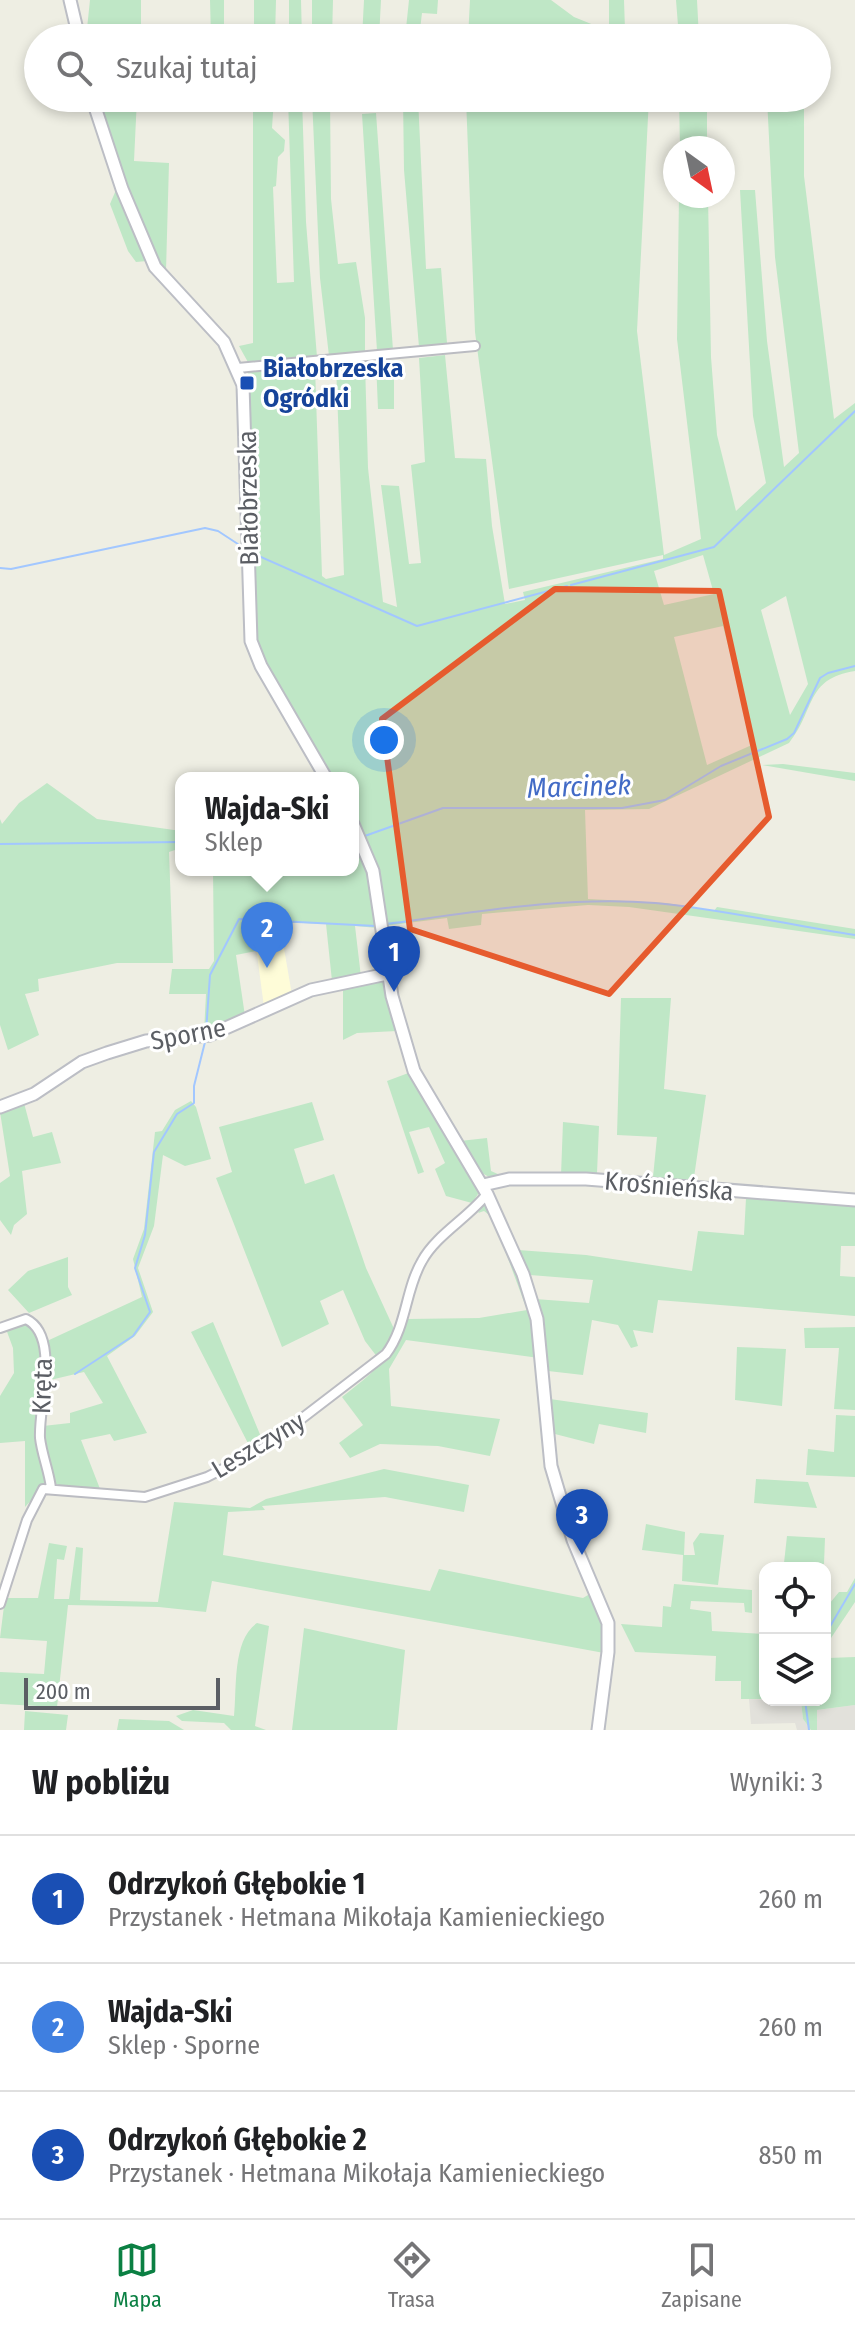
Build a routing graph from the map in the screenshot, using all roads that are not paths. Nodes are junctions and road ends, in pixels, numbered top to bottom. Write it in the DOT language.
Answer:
graph roads {
  1 [pos="70,0"];
  2 [pos="76,24"];
  3 [pos="97,112"];
  4 [pos="475,346"];
  5 [pos="238,368"];
  6 [pos="323,772"];
  7 [pos="359,836"];
  8 [pos="385,974"];
  9 [pos="0,1107"];
  10 [pos="485,1190"];
  11 [pos="855,1200"];
  12 [pos="0,1328"];
  13 [pos="51,1488"];
  14 [pos="0,1604"];
  15 [pos="598,1730"];
  1 -- 2 [label="street"];
  3 -- 5 [label="street, Białobrzeska"];
  4 -- 5 [label="street"];
  5 -- 6 [label="street, Białobrzeska"];
  7 -- 8 [label="street"];
  8 -- 9 [label="street, Sporne"];
  8 -- 10 [label="street"];
  10 -- 11 [label="street, Krośnieńska"];
  10 -- 13 [label="street, Leszczyny"];
  10 -- 15 [label="street"];
  12 -- 13 [label="street, Kręta"];
  13 -- 14 [label="street"];
}
